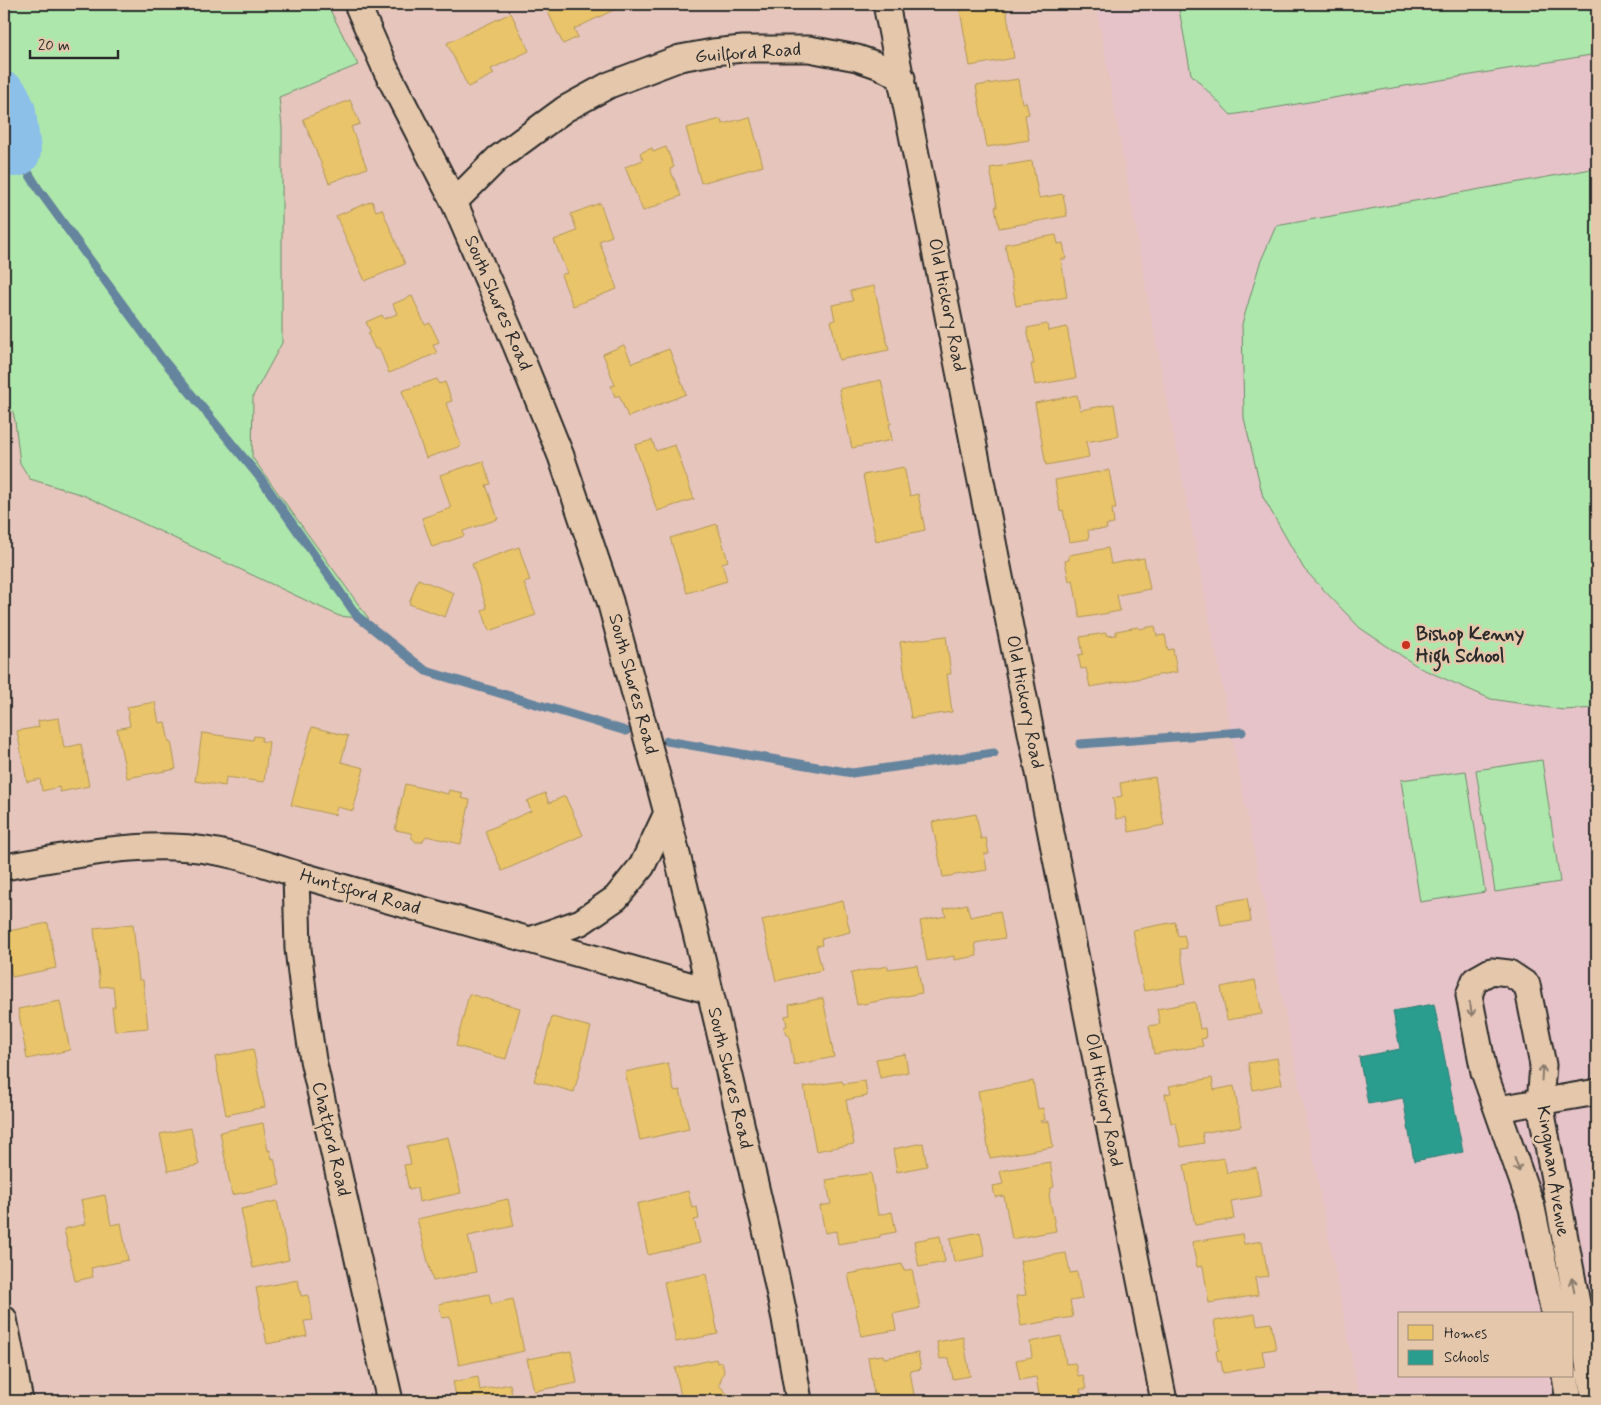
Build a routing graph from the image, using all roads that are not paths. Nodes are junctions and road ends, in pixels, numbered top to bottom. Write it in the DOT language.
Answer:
graph roads {
  1 [pos="357,4"];
  2 [pos="886,4"];
  3 [pos="902,78"];
  4 [pos="454,202"];
  5 [pos="667,813"];
  6 [pos="4,867"];
  7 [pos="296,874"];
  8 [pos="530,940"];
  9 [pos="710,991"];
  10 [pos="1597,1092"];
  11 [pos="1540,1102"];
  12 [pos="1498,1109"];
  13 [pos="1554,1312"];
  14 [pos="4,1319"];
  15 [pos="1565,1378"];
  16 [pos="20,1401"];
  17 [pos="390,1401"];
  18 [pos="800,1401"];
  19 [pos="1164,1401"];
  20 [pos="1569,1401"];
  21 [pos="1595,1401"];
  1 -- 4 [label="street, South Shores Road"];
  2 -- 3 [label="street, Old Hickory Road"];
  3 -- 4 [label="street, Guilford Road"];
  3 -- 19 [label="street, Old Hickory Road"];
  4 -- 5 [label="street, South Shores Road"];
  5 -- 8 [label="street"];
  5 -- 9 [label="street, South Shores Road"];
  6 -- 7 [label="street, Huntsford Road"];
  7 -- 8 [label="street, Huntsford Road"];
  7 -- 17 [label="street, Chatford Road"];
  8 -- 9 [label="street, Huntsford Road"];
  9 -- 18 [label="street, South Shores Road"];
  10 -- 11 [label="street"];
  11 -- 12 [label="street"];
  11 -- 12 [label="street, Kingman Avenue, one-way"];
  21 -- 11 [label="street, Kingman Avenue, one-way"];
  12 -- 13 [label="street, Kingman Avenue, one-way"];
  14 -- 16 [label="street"];
  15 -- 20 [label="street"];
}
